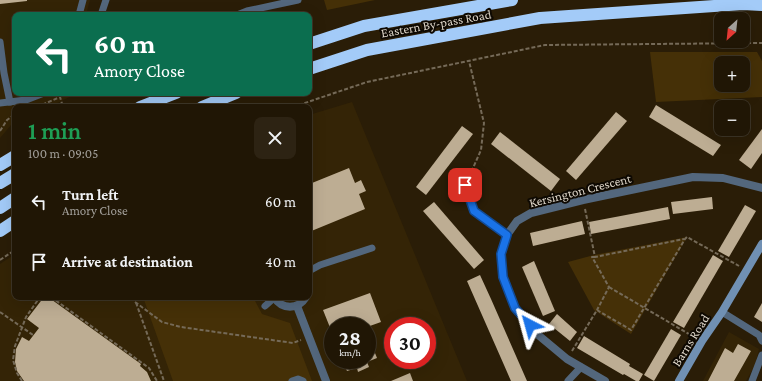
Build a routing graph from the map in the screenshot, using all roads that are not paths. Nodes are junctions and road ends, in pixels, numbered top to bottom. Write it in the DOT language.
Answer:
graph roads {
  1 [pos="82,0"];
  2 [pos="106,0"];
  3 [pos="298,0"];
  4 [pos="512,0"];
  5 [pos="762,5"];
  6 [pos="80,12"];
  7 [pos="102,12"];
  8 [pos="247,12"];
  9 [pos="0,42"];
  10 [pos="312,43"];
  11 [pos="312,68"];
  12 [pos="36,96"];
  13 [pos="168,96"];
  14 [pos="229,96"];
  15 [pos="10,102"];
  16 [pos="0,103"];
  17 [pos="148,104"];
  18 [pos="209,104"];
  19 [pos="12,158"];
  20 [pos="0,165"];
  21 [pos="12,176"];
  22 [pos="0,183"];
  23 [pos="465,185"];
  24 [pos="762,188"];
  25 [pos="12,200"];
  26 [pos="0,208"];
  27 [pos="12,223"];
  28 [pos="0,231"];
  29 [pos="507,235"];
  30 [pos="762,244"];
  31 [pos="372,248"];
  32 [pos="312,269"];
  33 [pos="272,300"];
  34 [pos="276,300"];
  35 [pos="304,300"];
  36 [pos="265,306"];
  37 [pos="297,306"];
  38 [pos="722,312"];
  39 [pos="762,341"];
  40 [pos="762,355"];
  41 [pos="581,367"];
  42 [pos="292,381"];
  43 [pos="303,381"];
  44 [pos="326,381"];
  45 [pos="568,381"];
  46 [pos="605,381"];
  47 [pos="679,381"];
  48 [pos="752,381"];
  1 -- 6 [label="lane"];
  2 -- 7 [label="lane"];
  3 -- 8 [label="lane"];
  4 -- 10 [label="highway, Eastern By-pass Road"];
  5 -- 11 [label="highway, Eastern By-pass Road"];
  9 -- 15 [label="lane"];
  12 -- 15 [label="lane"];
  13 -- 17 [label="highway"];
  14 -- 18 [label="highway"];
  15 -- 16 [label="lane"];
  19 -- 20 [label="highway"];
  21 -- 22 [label="highway"];
  23 -- 29 [label="street"];
  24 -- 29 [label="street, Kersington Crescent"];
  25 -- 26 [label="highway"];
  27 -- 28 [label="highway"];
  29 -- 41 [label="street, Kersington Crescent"];
  30 -- 38 [label="street, Barns Road"];
  31 -- 32 [label="lane"];
  33 -- 36 [label="lane"];
  34 -- 37 [label="street"];
  35 -- 37 [label="street"];
  37 -- 44 [label="street"];
  38 -- 39 [label="lane, Barns Road"];
  38 -- 47 [label="street, Barns Road"];
  40 -- 48 [label="lane"];
  41 -- 45 [label="lane"];
  41 -- 46 [label="street, Kersington Crescent"];
  42 -- 43 [label="lane"];
}
